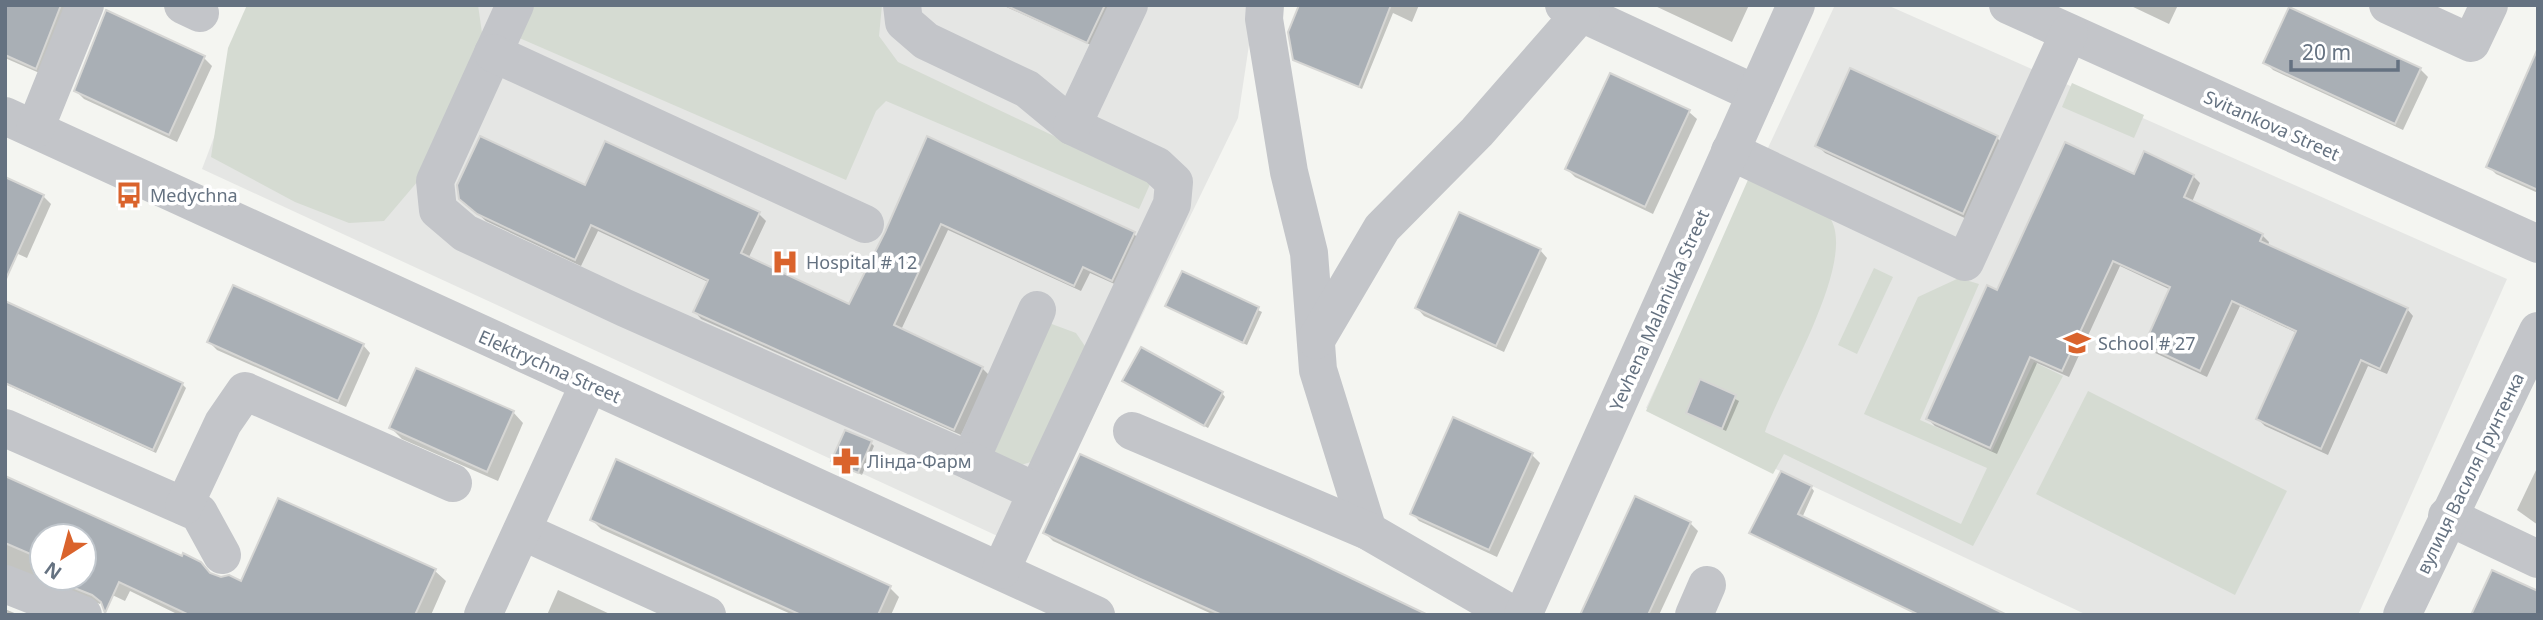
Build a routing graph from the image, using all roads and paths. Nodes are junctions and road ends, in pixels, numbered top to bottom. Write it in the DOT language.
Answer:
graph roads {
  1 [pos="85,5"];
  2 [pos="515,5"];
  3 [pos="902,5"];
  4 [pos="1129,5"];
  5 [pos="1265,5"];
  6 [pos="1796,5"];
  7 [pos="2008,5"];
  8 [pos="2388,5"];
  9 [pos="2489,5"];
  10 [pos="1573,9"];
  11 [pos="2069,33"];
  12 [pos="493,53"];
  13 [pos="1756,94"];
  14 [pos="20,122"];
  15 [pos="1072,126"];
  16 [pos="1730,151"];
  17 [pos="865,224"];
  18 [pos="2538,244"];
  19 [pos="1037,310"];
  20 [pos="2538,331"];
  21 [pos="1316,340"];
  22 [pos="589,384"];
  23 [pos="5,428"];
  24 [pos="1132,432"];
  25 [pos="970,461"];
  26 [pos="453,483"];
  27 [pos="1037,492"];
  28 [pos="184,506"];
  29 [pos="2448,516"];
  30 [pos="522,531"];
  31 [pos="1367,531"];
  32 [pos="222,555"];
  33 [pos="2538,559"];
  34 [pos="1001,570"];
  35 [pos="5,584"];
  36 [pos="83,615"];
  37 [pos="483,615"];
  38 [pos="707,615"];
  39 [pos="1096,615"];
  40 [pos="1513,615"];
  41 [pos="1523,615"];
  42 [pos="2402,615"];
  1 -- 14 [label="street"];
  2 -- 12 [label="street"];
  3 -- 15 [label="street"];
  4 -- 15 [label="street"];
  5 -- 21 [label="street"];
  6 -- 13 [label="street, Yevhena Malaniuka Street"];
  7 -- 11 [label="street, Svitankova Street"];
  8 -- 9 [label="street"];
  10 -- 13 [label="street"];
  10 -- 21 [label="street"];
  11 -- 16 [label="street"];
  11 -- 18 [label="street, Svitankova Street"];
  12 -- 17 [label="street"];
  12 -- 25 [label="street"];
  13 -- 16 [label="street, Yevhena Malaniuka Street"];
  14 -- 22 [label="street, Elektrychna Street"];
  15 -- 27 [label="street"];
  16 -- 41 [label="street, Yevhena Malaniuka Street"];
  19 -- 25 [label="street"];
  20 -- 29 [label="street, вулиця Василя Грунтенка"];
  21 -- 31 [label="street"];
  22 -- 30 [label="street"];
  22 -- 34 [label="street, Elektrychna Street"];
  23 -- 28 [label="street"];
  24 -- 31 [label="street"];
  25 -- 27 [label="street"];
  26 -- 28 [label="street"];
  27 -- 34 [label="street"];
  28 -- 32 [label="street"];
  29 -- 33 [label="street"];
  29 -- 42 [label="street, вулиця Василя Грунтенка"];
  30 -- 37 [label="street"];
  30 -- 38 [label="street"];
  31 -- 40 [label="street"];
  34 -- 39 [label="street, Elektrychna Street"];
  35 -- 36 [label="street"];
}
